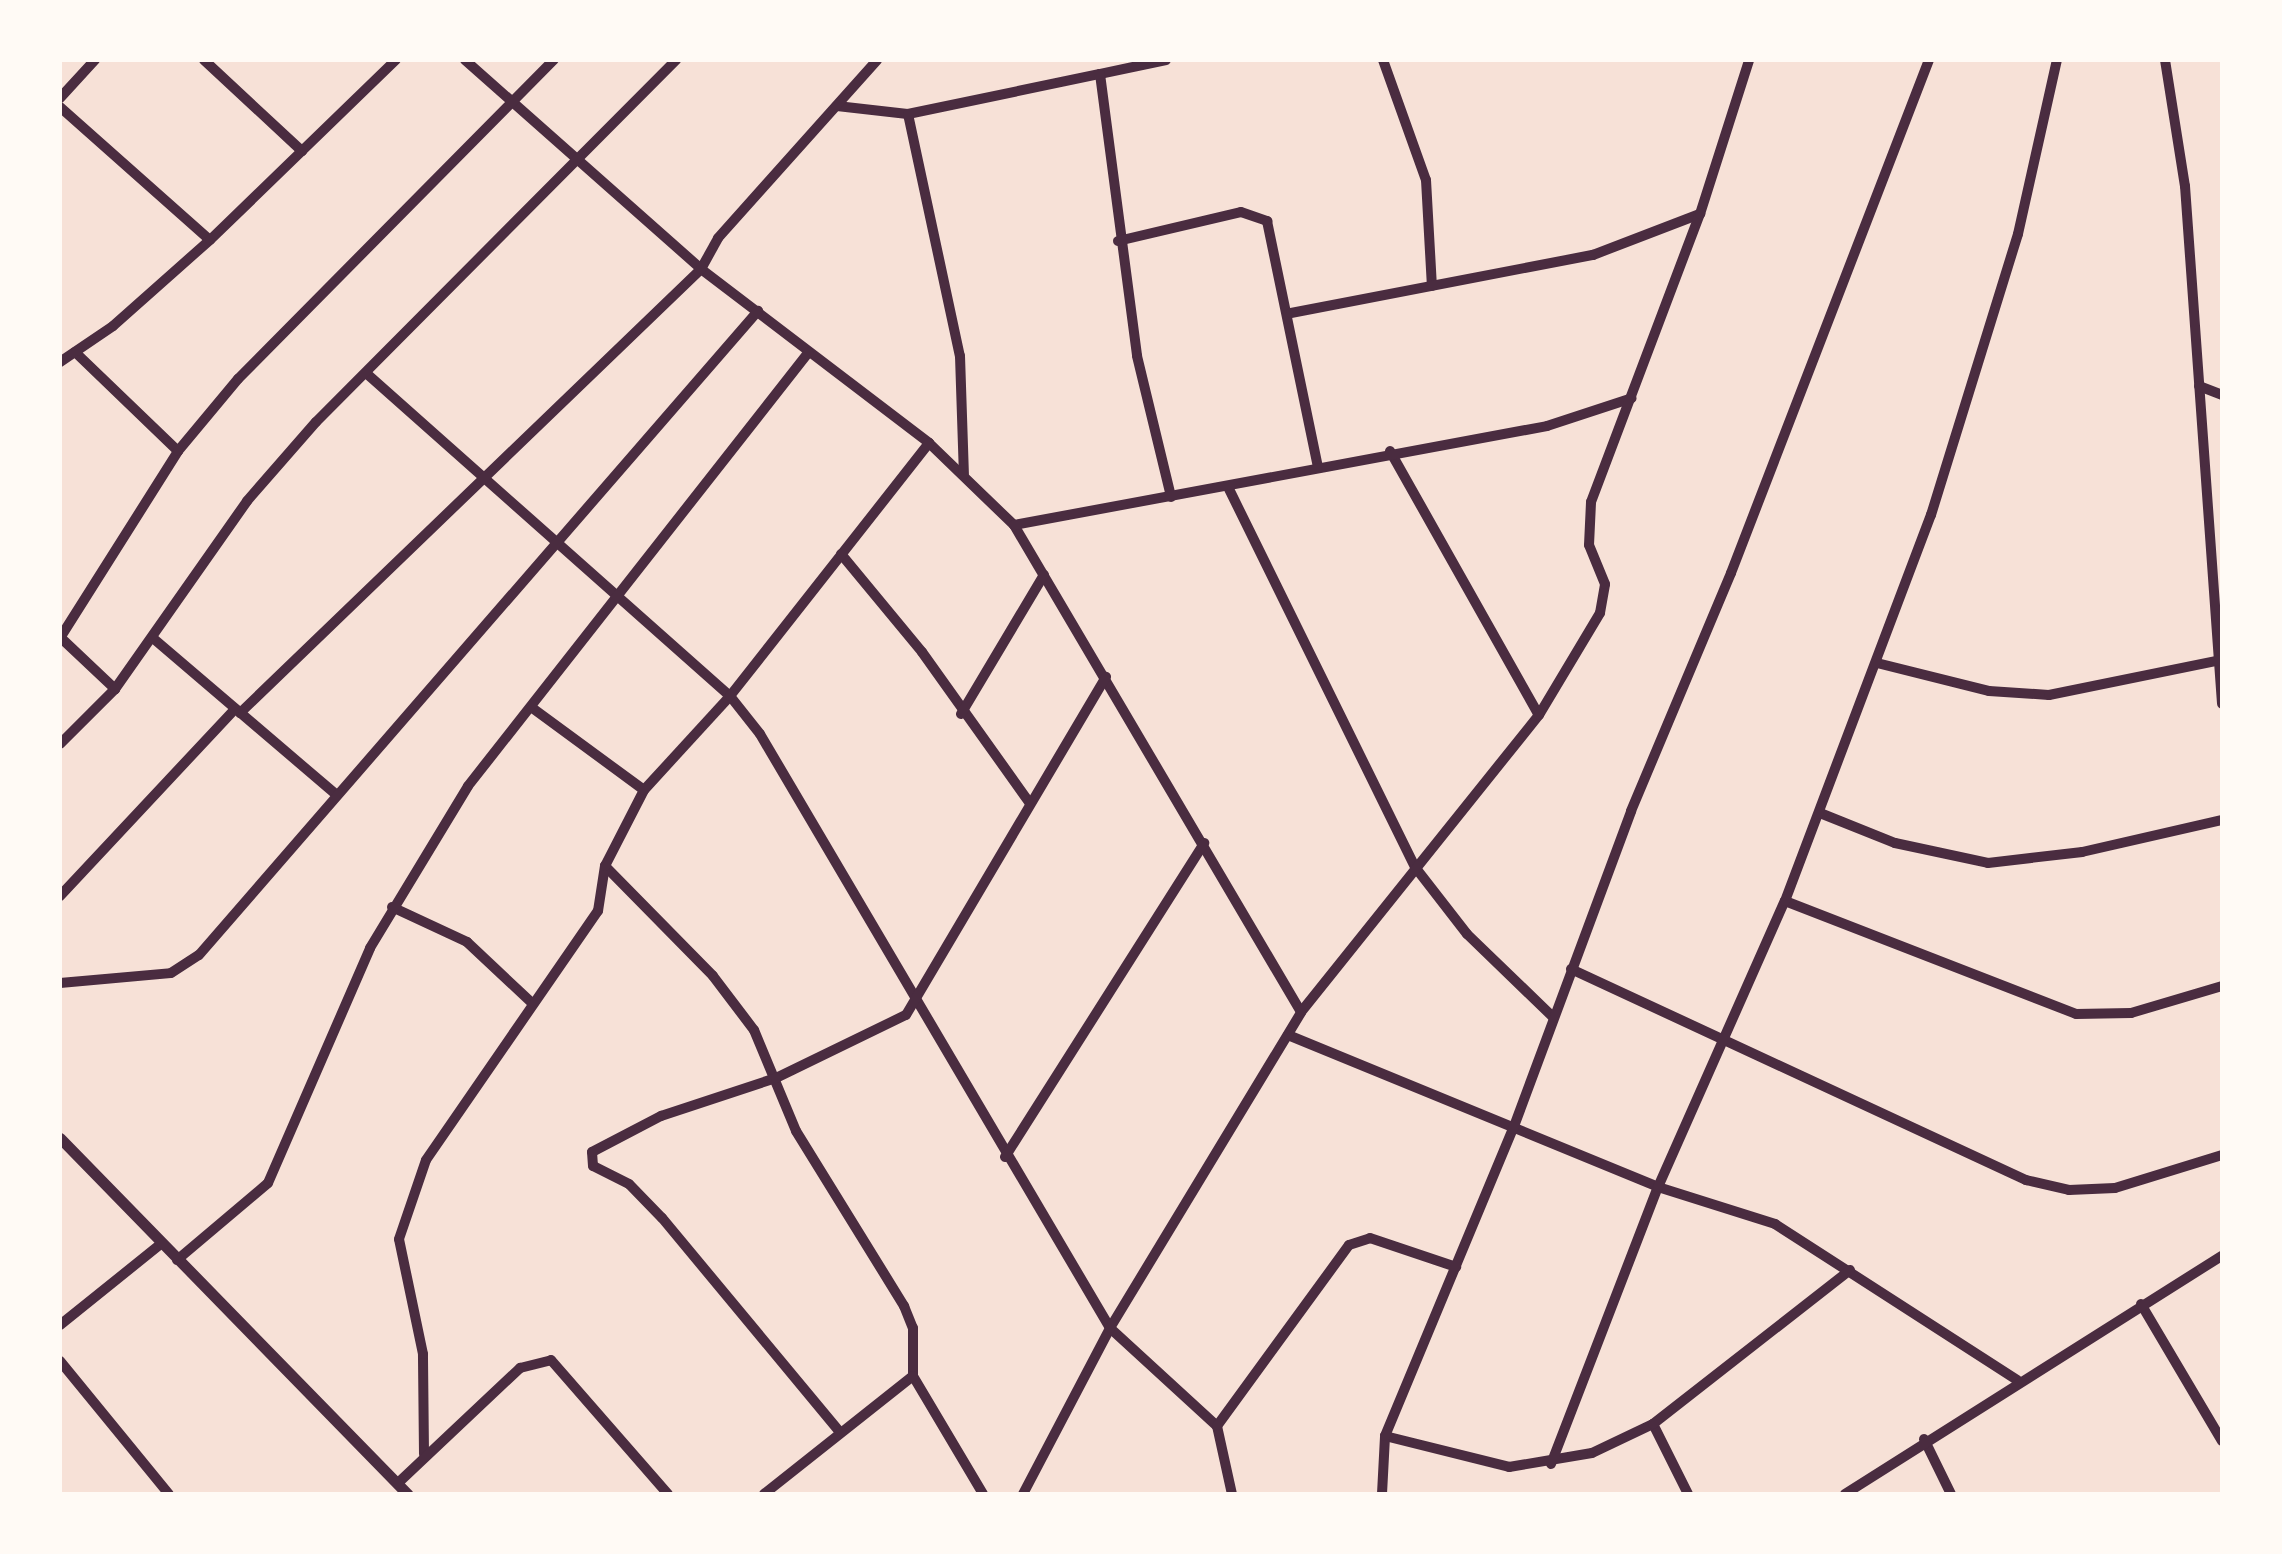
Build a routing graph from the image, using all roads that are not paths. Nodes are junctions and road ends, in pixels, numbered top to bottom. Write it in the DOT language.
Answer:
graph roads {
  1 [pos="95,60"];
  2 [pos="204,60"];
  3 [pos="465,60"];
  4 [pos="554,60"];
  5 [pos="676,60"];
  6 [pos="876,60"];
  7 [pos="1166,60"];
  8 [pos="1383,60"];
  9 [pos="1750,60"];
  10 [pos="1929,60"];
  11 [pos="2057,60"];
  12 [pos="2165,60"];
  13 [pos="389,62"];
  14 [pos="1100,74"];
  15 [pos="60,98"];
  16 [pos="513,102"];
  17 [pos="60,106"];
  18 [pos="837,106"];
  19 [pos="908,114"];
  20 [pos="302,150"];
  21 [pos="574,159"];
  22 [pos="1700,214"];
  23 [pos="210,240"];
  24 [pos="1118,240"];
  25 [pos="701,269"];
  26 [pos="1432,286"];
  27 [pos="758,311"];
  28 [pos="1291,314"];
  29 [pos="75,352"];
  30 [pos="808,352"];
  31 [pos="60,362"];
  32 [pos="366,373"];
  33 [pos="2200,386"];
  34 [pos="2222,395"];
  35 [pos="1632,398"];
  36 [pos="929,443"];
  37 [pos="178,451"];
  38 [pos="1390,451"];
  39 [pos="1318,468"];
  40 [pos="964,474"];
  41 [pos="488,480"];
  42 [pos="1229,489"];
  43 [pos="1171,497"];
  44 [pos="1014,525"];
  45 [pos="555,540"];
  46 [pos="841,554"];
  47 [pos="1044,575"];
  48 [pos="619,596"];
  49 [pos="60,638"];
  50 [pos="154,639"];
  51 [pos="2220,660"];
  52 [pos="1876,663"];
  53 [pos="1106,677"];
  54 [pos="115,689"];
  55 [pos="730,696"];
  56 [pos="2222,704"];
  57 [pos="531,708"];
  58 [pos="238,712"];
  59 [pos="962,714"];
  60 [pos="1539,715"];
  61 [pos="60,744"];
  62 [pos="644,790"];
  63 [pos="334,793"];
  64 [pos="1029,802"];
  65 [pos="1820,814"];
  66 [pos="2222,820"];
  67 [pos="1204,844"];
  68 [pos="605,866"];
  69 [pos="1414,866"];
  70 [pos="60,896"];
  71 [pos="1784,901"];
  72 [pos="392,907"];
  73 [pos="1571,969"];
  74 [pos="60,984"];
  75 [pos="2222,986"];
  76 [pos="917,996"];
  77 [pos="532,1003"];
  78 [pos="1301,1012"];
  79 [pos="1553,1017"];
  80 [pos="1288,1035"];
  81 [pos="1725,1037"];
  82 [pos="776,1078"];
  83 [pos="1513,1129"];
  84 [pos="60,1138"];
  85 [pos="2222,1155"];
  86 [pos="1005,1156"];
  87 [pos="1658,1187"];
  88 [pos="162,1243"];
  89 [pos="2222,1256"];
  90 [pos="176,1260"];
  91 [pos="1456,1267"];
  92 [pos="1850,1270"];
  93 [pos="2141,1304"];
  94 [pos="60,1325"];
  95 [pos="1110,1328"];
  96 [pos="60,1361"];
  97 [pos="913,1376"];
  98 [pos="2017,1380"];
  99 [pos="1653,1424"];
  100 [pos="1217,1426"];
  101 [pos="839,1431"];
  102 [pos="1385,1436"];
  103 [pos="1924,1439"];
  104 [pos="2222,1440"];
  105 [pos="424,1454"];
  106 [pos="1552,1464"];
  107 [pos="398,1483"];
  108 [pos="165,1490"];
  109 [pos="150,1494"];
  110 [pos="408,1494"];
  111 [pos="668,1494"];
  112 [pos="764,1494"];
  113 [pos="983,1494"];
  114 [pos="1023,1494"];
  115 [pos="1232,1494"];
  116 [pos="1382,1494"];
  117 [pos="1688,1494"];
  118 [pos="1845,1494"];
  119 [pos="1951,1494"];
  1 -- 15 [label="street"];
  2 -- 20 [label="street"];
  3 -- 16 [label="street"];
  4 -- 16 [label="street"];
  5 -- 21 [label="street"];
  6 -- 18 [label="street"];
  7 -- 14 [label="street"];
  8 -- 26 [label="street"];
  9 -- 22 [label="street"];
  10 -- 73 [label="street"];
  11 -- 52 [label="street"];
  12 -- 33 [label="street"];
  13 -- 20 [label="street"];
  14 -- 19 [label="street"];
  14 -- 24 [label="street"];
  16 -- 21 [label="street"];
  16 -- 37 [label="street"];
  17 -- 23 [label="street"];
  18 -- 19 [label="street"];
  18 -- 25 [label="street"];
  19 -- 40 [label="street"];
  20 -- 23 [label="street"];
  21 -- 25 [label="street"];
  21 -- 32 [label="street"];
  22 -- 26 [label="street"];
  22 -- 35 [label="street"];
  23 -- 29 [label="street"];
  24 -- 28 [label="street"];
  24 -- 43 [label="street"];
  25 -- 27 [label="street"];
  25 -- 41 [label="street"];
  26 -- 28 [label="street"];
  27 -- 30 [label="street"];
  27 -- 45 [label="street"];
  28 -- 39 [label="street"];
  29 -- 31 [label="street"];
  29 -- 37 [label="street"];
  30 -- 36 [label="street"];
  30 -- 48 [label="street"];
  32 -- 41 [label="street"];
  32 -- 50 [label="street"];
  33 -- 34 [label="street"];
  33 -- 51 [label="street"];
  35 -- 38 [label="street"];
  35 -- 60 [label="street"];
  36 -- 40 [label="street"];
  36 -- 46 [label="street"];
  37 -- 49 [label="street"];
  38 -- 39 [label="street"];
  38 -- 60 [label="street"];
  39 -- 42 [label="street"];
  40 -- 44 [label="street"];
  41 -- 45 [label="street"];
  41 -- 58 [label="street"];
  42 -- 43 [label="street"];
  42 -- 69 [label="street"];
  43 -- 44 [label="street"];
  44 -- 47 [label="street"];
  45 -- 48 [label="street"];
  45 -- 63 [label="street"];
  46 -- 55 [label="street"];
  46 -- 59 [label="street"];
  47 -- 53 [label="street"];
  47 -- 59 [label="street"];
  48 -- 55 [label="street"];
  48 -- 57 [label="street"];
  49 -- 54 [label="street"];
  50 -- 54 [label="street"];
  50 -- 58 [label="street"];
  51 -- 52 [label="street"];
  51 -- 56 [label="street"];
  52 -- 65 [label="street"];
  53 -- 64 [label="street"];
  53 -- 67 [label="street"];
  54 -- 61 [label="street"];
  55 -- 62 [label="street"];
  55 -- 76 [label="street"];
  57 -- 62 [label="street"];
  57 -- 72 [label="street"];
  58 -- 63 [label="street"];
  58 -- 70 [label="street"];
  59 -- 64 [label="street"];
  60 -- 69 [label="street"];
  62 -- 68 [label="street"];
  63 -- 74 [label="street"];
  64 -- 76 [label="street"];
  65 -- 66 [label="street"];
  65 -- 71 [label="street"];
  67 -- 78 [label="street"];
  67 -- 86 [label="street"];
  68 -- 77 [label="street"];
  68 -- 82 [label="street"];
  69 -- 78 [label="street"];
  69 -- 79 [label="street"];
  71 -- 75 [label="street"];
  71 -- 81 [label="street"];
  72 -- 77 [label="street"];
  72 -- 90 [label="street"];
  73 -- 79 [label="street"];
  73 -- 81 [label="street"];
  76 -- 82 [label="street"];
  76 -- 86 [label="street"];
  77 -- 105 [label="street"];
  78 -- 80 [label="street"];
  79 -- 83 [label="street"];
  80 -- 83 [label="street"];
  80 -- 95 [label="street"];
  81 -- 85 [label="street"];
  81 -- 87 [label="street"];
  82 -- 97 [label="street"];
  82 -- 101 [label="street"];
  83 -- 87 [label="street"];
  83 -- 91 [label="street"];
  84 -- 88 [label="street"];
  86 -- 95 [label="street"];
  87 -- 92 [label="street"];
  87 -- 106 [label="street"];
  88 -- 90 [label="street"];
  88 -- 94 [label="street"];
  89 -- 93 [label="street"];
  90 -- 107 [label="street"];
  91 -- 100 [label="street"];
  91 -- 102 [label="street"];
  92 -- 98 [label="street"];
  92 -- 99 [label="street"];
  93 -- 98 [label="street"];
  93 -- 104 [label="street"];
  95 -- 100 [label="street"];
  95 -- 114 [label="street"];
  96 -- 108 [label="street"];
  97 -- 101 [label="street"];
  97 -- 113 [label="street"];
  98 -- 103 [label="street"];
  99 -- 106 [label="street"];
  99 -- 117 [label="street"];
  100 -- 115 [label="street"];
  101 -- 112 [label="street"];
  102 -- 106 [label="street"];
  102 -- 116 [label="street"];
  103 -- 118 [label="street"];
  103 -- 119 [label="street"];
  105 -- 107 [label="street"];
  105 -- 111 [label="street"];
  107 -- 110 [label="street"];
  108 -- 109 [label="street"];
}
